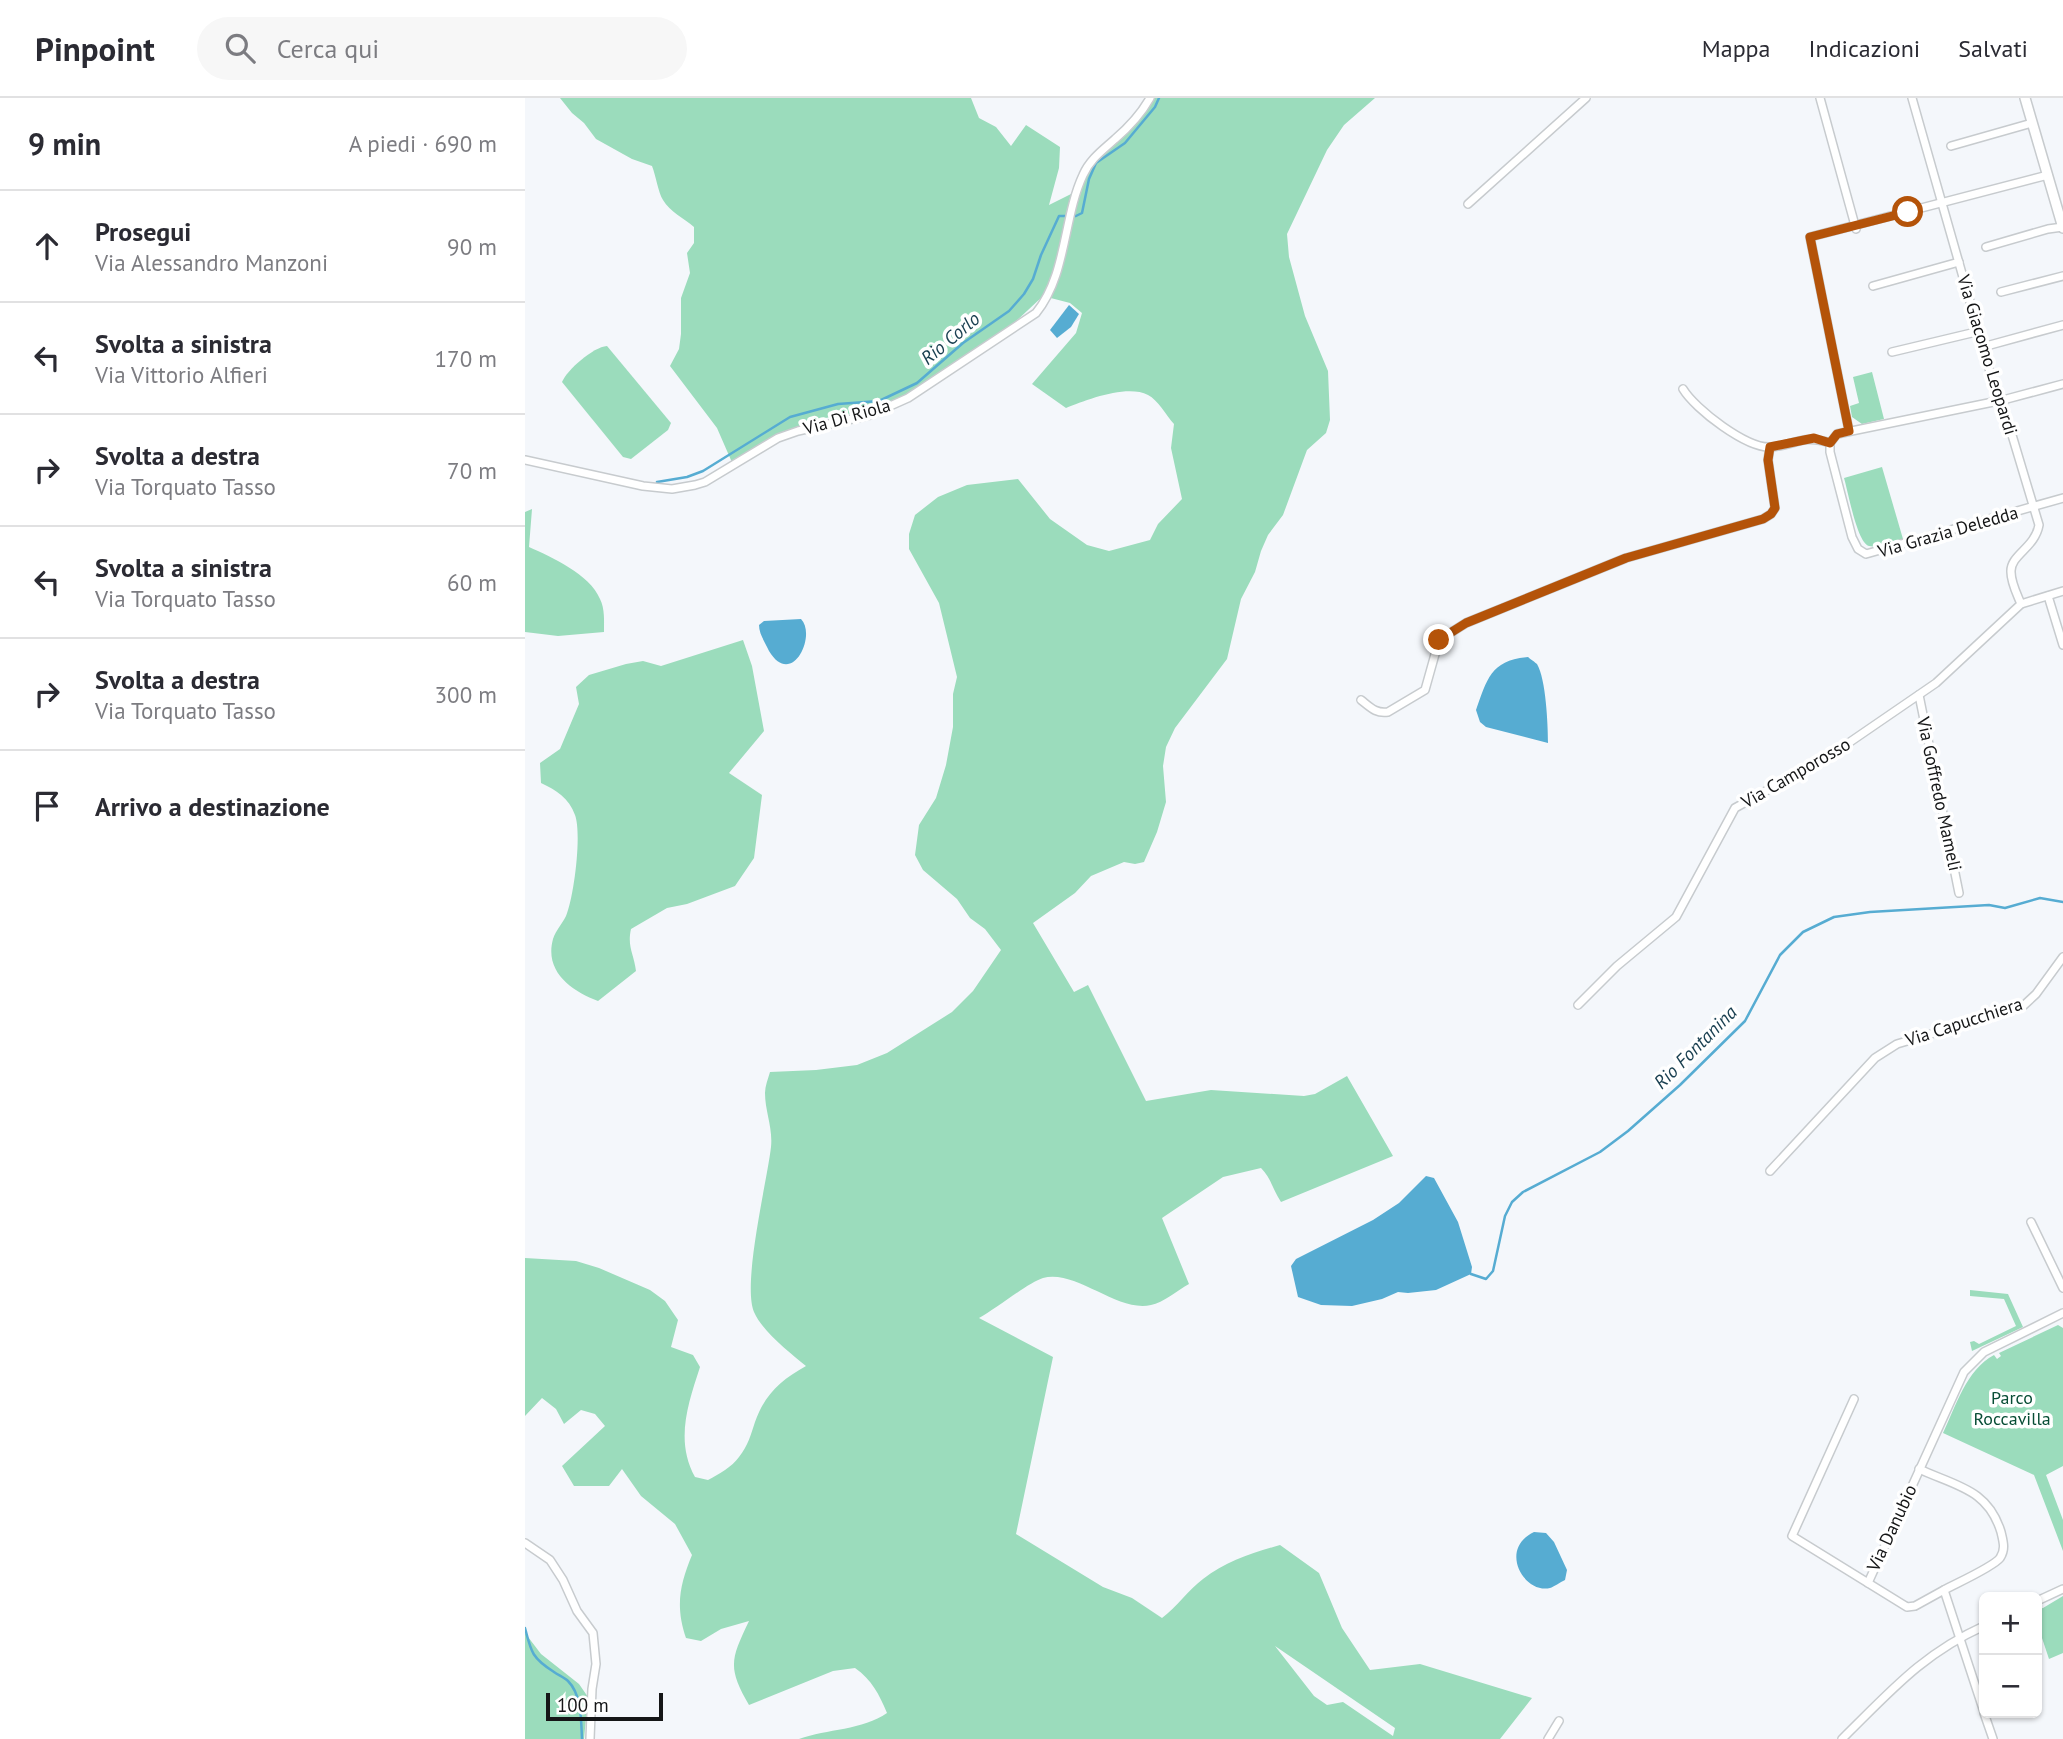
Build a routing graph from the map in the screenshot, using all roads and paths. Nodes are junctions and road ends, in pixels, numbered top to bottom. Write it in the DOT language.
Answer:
graph roads {
  1 [pos="1150,98"];
  2 [pos="1586,98"];
  3 [pos="1819,98"];
  4 [pos="1912,98"];
  5 [pos="2025,98"];
  6 [pos="2032,123"];
  7 [pos="1951,146"];
  8 [pos="2048,175"];
  9 [pos="2058,194"];
  10 [pos="1942,203"];
  11 [pos="1468,204"];
  12 [pos="2063,227"];
  13 [pos="1856,228"];
  14 [pos="1986,247"];
  15 [pos="1959,262"];
  16 [pos="2063,276"];
  17 [pos="1873,286"];
  18 [pos="2001,292"];
  19 [pos="2063,325"];
  20 [pos="1980,331"];
  21 [pos="1990,345"];
  22 [pos="1892,352"];
  23 [pos="2063,384"];
  24 [pos="1683,390"];
  25 [pos="1998,400"];
  26 [pos="1849,431"];
  27 [pos="1830,443"];
  28 [pos="1770,447"];
  29 [pos="525,460"];
  30 [pos="2063,498"];
  31 [pos="2034,507"];
  32 [pos="2063,592"];
  33 [pos="2049,596"];
  34 [pos="2021,604"];
  35 [pos="2063,645"];
  36 [pos="1919,695"];
  37 [pos="1361,700"];
  38 [pos="1959,893"];
  39 [pos="2063,957"];
  40 [pos="1578,1005"];
  41 [pos="1770,1171"];
  42 [pos="2031,1222"];
  43 [pos="2063,1288"];
  44 [pos="2063,1313"];
  45 [pos="1854,1399"];
  46 [pos="1919,1469"];
  47 [pos="525,1543"];
  48 [pos="1868,1583"];
  49 [pos="2063,1589"];
  50 [pos="1944,1590"];
  51 [pos="2042,1599"];
  52 [pos="1979,1628"];
  53 [pos="1959,1637"];
  54 [pos="1979,1697"];
  55 [pos="1986,1718"];
  56 [pos="1559,1721"];
  57 [pos="590,1739"];
  58 [pos="1548,1739"];
  59 [pos="1842,1739"];
  60 [pos="1993,1739"];
  1 -- 29 [label="street, Via Di Riola"];
  2 -- 11 [label="street"];
  3 -- 13 [label="street"];
  4 -- 10 [label="street, Via Giacomo Leopardi"];
  5 -- 6 [label="street"];
  6 -- 7 [label="street"];
  6 -- 8 [label="street"];
  8 -- 9 [label="street"];
  8 -- 10 [label="street"];
  9 -- 12 [label="street"];
  10 -- 13 [label="street"];
  10 -- 15 [label="street, Via Giacomo Leopardi"];
  12 -- 14 [label="street"];
  13 -- 26 [label="street"];
  15 -- 17 [label="street"];
  15 -- 20 [label="street, Via Giacomo Leopardi"];
  16 -- 18 [label="street"];
  19 -- 21 [label="street"];
  20 -- 22 [label="street"];
  20 -- 25 [label="street, Via Giacomo Leopardi"];
  23 -- 25 [label="street"];
  24 -- 28 [label="street"];
  25 -- 26 [label="street"];
  25 -- 31 [label="street, Via Giacomo Leopardi"];
  26 -- 27 [label="street"];
  27 -- 28 [label="street"];
  27 -- 31 [label="street, Via Grazia Deledda"];
  28 -- 37 [label="street"];
  30 -- 31 [label="street, Via Grazia Deledda"];
  31 -- 34 [label="street, Via Giacomo Leopardi"];
  32 -- 33 [label="street, Via Camporosso"];
  33 -- 34 [label="street, Via Camporosso"];
  33 -- 35 [label="street"];
  34 -- 36 [label="street, Via Camporosso"];
  36 -- 38 [label="street, Via Goffredo Mameli"];
  36 -- 40 [label="street, Via Camporosso"];
  39 -- 41 [label="street, Via Capucchiera"];
  42 -- 43 [label="street"];
  44 -- 46 [label="street, Via Danubio"];
  45 -- 48 [label="street"];
  46 -- 48 [label="street, Via Danubio"];
  46 -- 50 [label="street, Via Danubio"];
  47 -- 57 [label="street"];
  48 -- 50 [label="street, Via Danubio"];
  49 -- 51 [label="street"];
  50 -- 53 [label="street"];
  52 -- 53 [label="street"];
  53 -- 54 [label="street"];
  53 -- 59 [label="street"];
  55 -- 60 [label="street"];
  56 -- 58 [label="street"];
}
